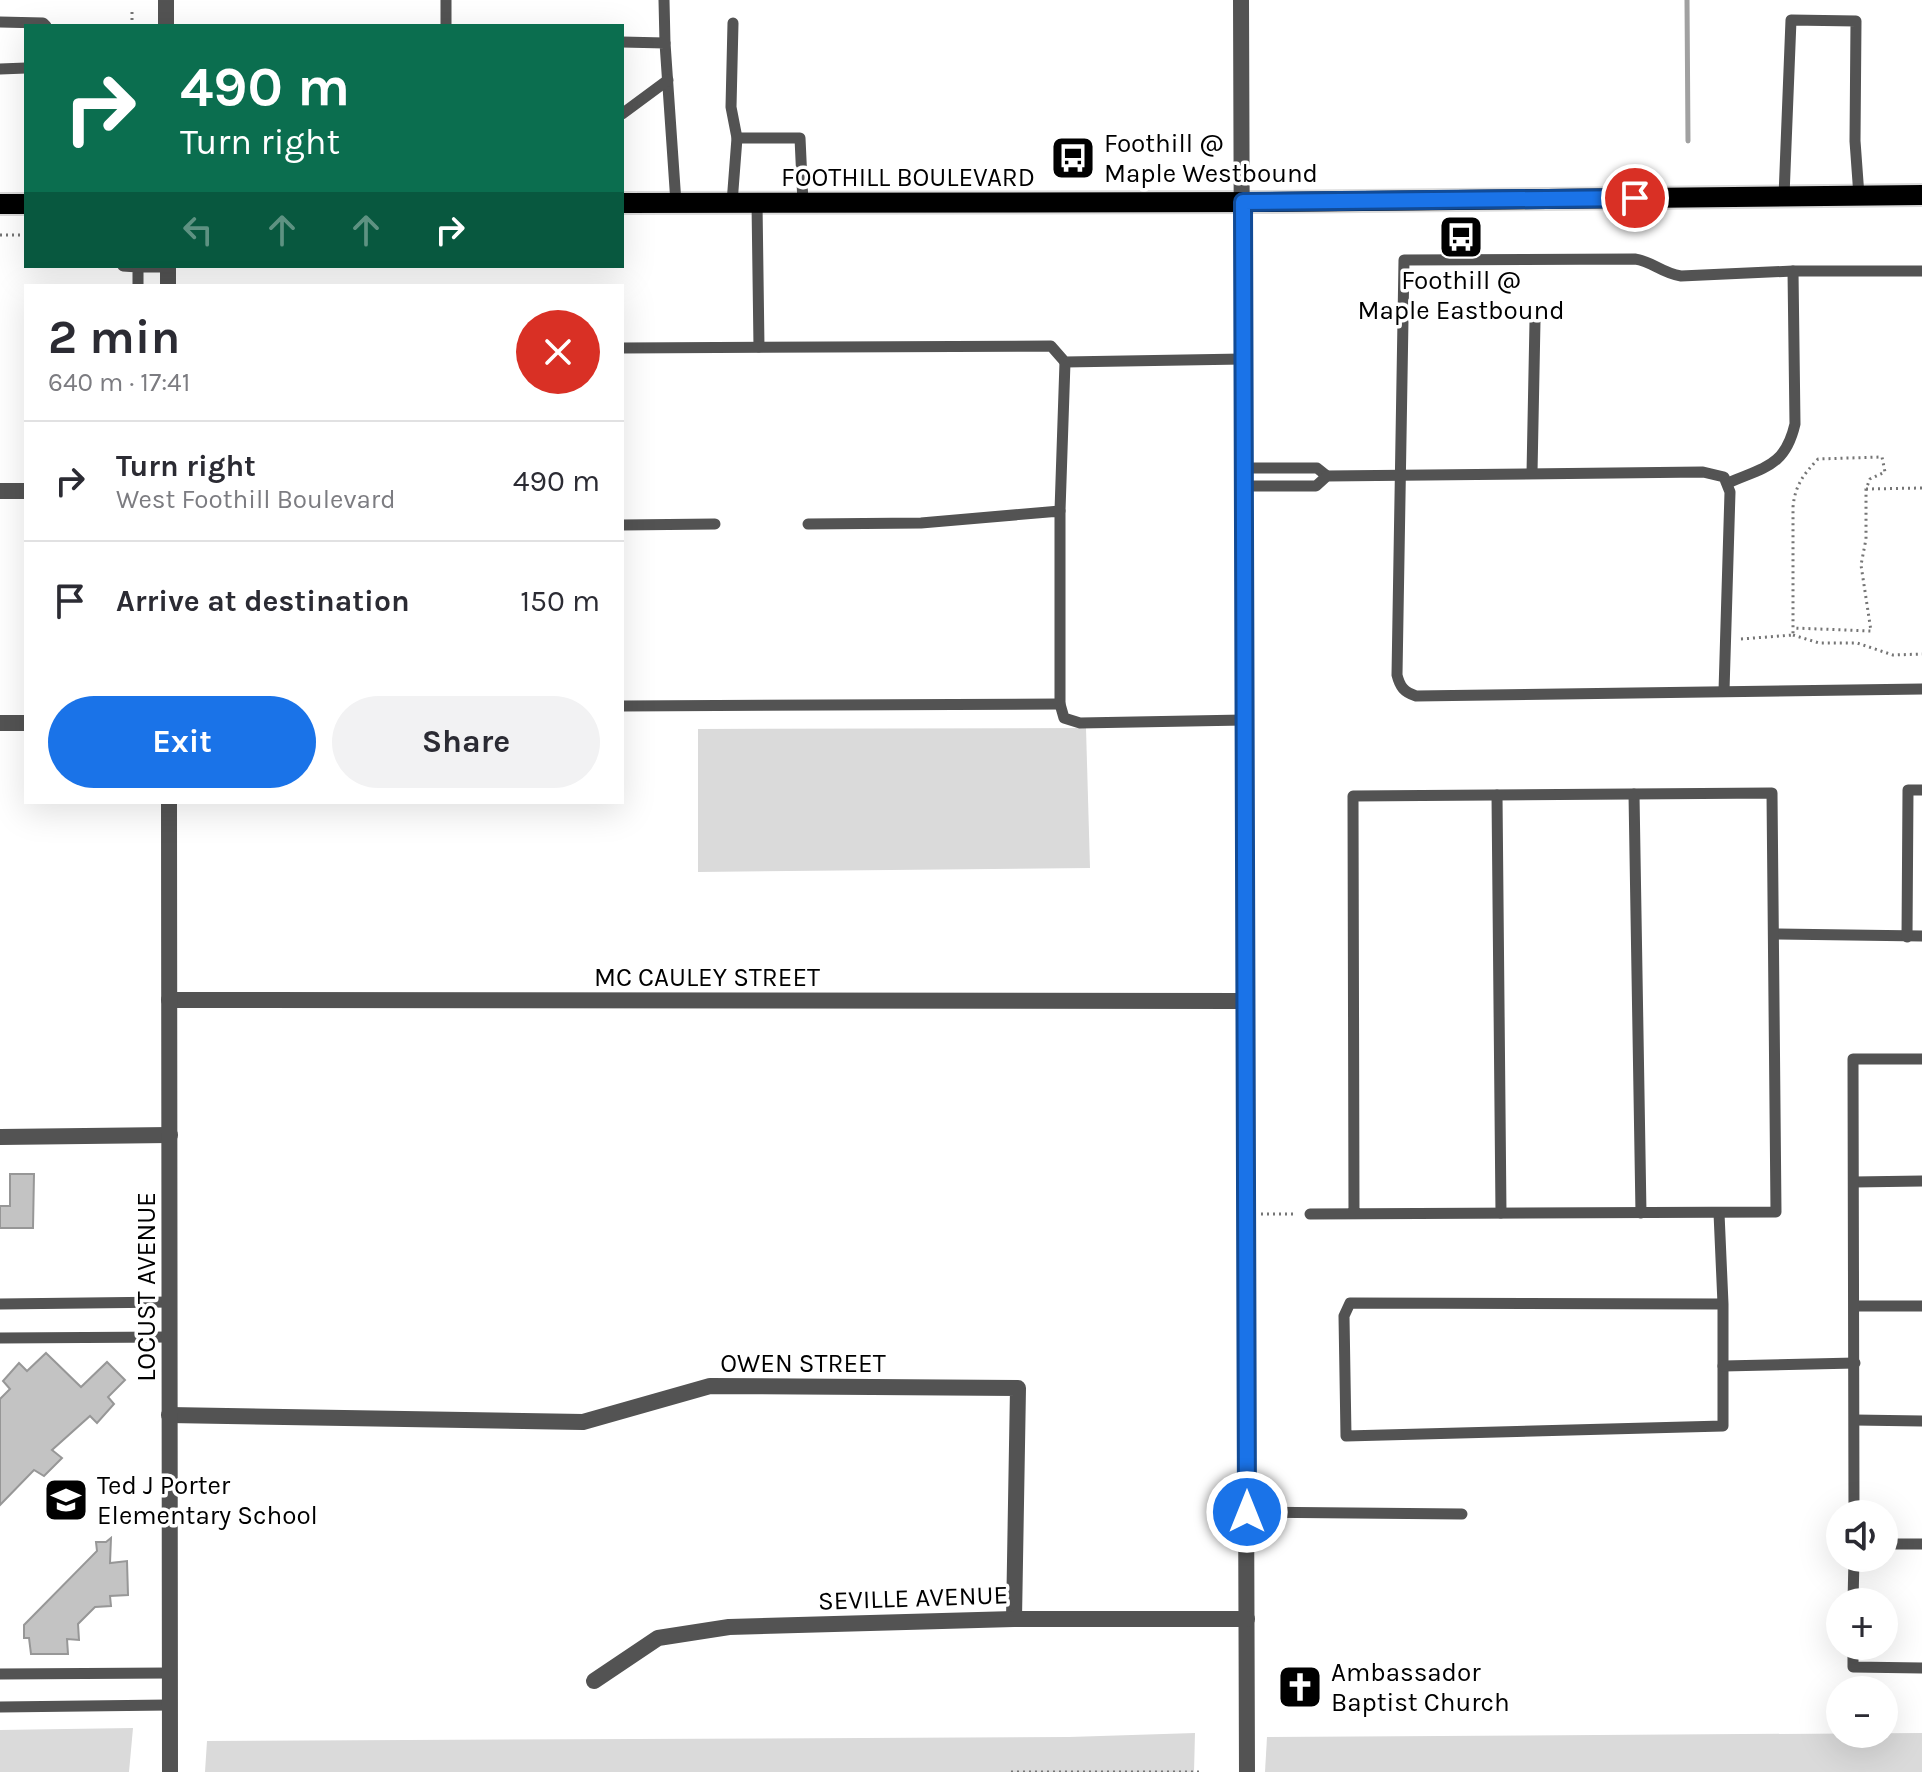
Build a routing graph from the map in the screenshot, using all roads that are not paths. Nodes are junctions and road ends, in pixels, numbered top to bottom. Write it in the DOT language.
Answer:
graph roads {
  1 [pos="166,0"];
  2 [pos="446,0"];
  3 [pos="664,0"];
  4 [pos="1241,0"];
  5 [pos="0,22"];
  6 [pos="733,23"];
  7 [pos="44,24"];
  8 [pos="166,24"];
  9 [pos="446,24"];
  10 [pos="624,42"];
  11 [pos="665,43"];
  12 [pos="24,68"];
  13 [pos="0,69"];
  14 [pos="668,80"];
  15 [pos="624,113"];
  16 [pos="737,138"];
  17 [pos="1922,195"];
  18 [pos="1784,196"];
  19 [pos="1859,196"];
  20 [pos="1243,202"];
  21 [pos="624,203"];
  22 [pos="676,203"];
  23 [pos="732,203"];
  24 [pos="757,203"];
  25 [pos="803,203"];
  26 [pos="0,204"];
  27 [pos="24,204"];
  28 [pos="1793,271"];
  29 [pos="1922,271"];
  30 [pos="1535,321"];
  31 [pos="759,347"];
  32 [pos="624,348"];
  33 [pos="1243,359"];
  34 [pos="1065,362"];
  35 [pos="1243,468"];
  36 [pos="1287,468"];
  37 [pos="1532,473"];
  38 [pos="1401,474"];
  39 [pos="1327,476"];
  40 [pos="1728,483"];
  41 [pos="1244,486"];
  42 [pos="1287,486"];
  43 [pos="0,491"];
  44 [pos="24,491"];
  45 [pos="1060,511"];
  46 [pos="715,524"];
  47 [pos="808,524"];
  48 [pos="624,525"];
  49 [pos="1922,689"];
  50 [pos="1724,691"];
  51 [pos="1060,704"];
  52 [pos="624,706"];
  53 [pos="1244,720"];
  54 [pos="0,723"];
  55 [pos="24,723"];
  56 [pos="1922,790"];
  57 [pos="1634,794"];
  58 [pos="1497,795"];
  59 [pos="169,804"];
  60 [pos="1774,934"];
  61 [pos="1922,936"];
  62 [pos="1907,937"];
  63 [pos="169,1000"];
  64 [pos="1245,1001"];
  65 [pos="1922,1059"];
  66 [pos="170,1135"];
  67 [pos="0,1137"];
  68 [pos="1922,1181"];
  69 [pos="1854,1182"];
  70 [pos="1501,1213"];
  71 [pos="1641,1213"];
  72 [pos="1719,1213"];
  73 [pos="1310,1214"];
  74 [pos="1354,1214"];
  75 [pos="171,1302"];
  76 [pos="0,1304"];
  77 [pos="1723,1304"];
  78 [pos="1855,1306"];
  79 [pos="1922,1306"];
  80 [pos="170,1337"];
  81 [pos="0,1338"];
  82 [pos="1855,1363"];
  83 [pos="1723,1366"];
  84 [pos="169,1415"];
  85 [pos="1855,1420"];
  86 [pos="1922,1421"];
  87 [pos="1854,1500"];
  88 [pos="1247,1512"];
  89 [pos="1462,1514"];
  90 [pos="1898,1544"];
  91 [pos="1922,1544"];
  92 [pos="1014,1619"];
  93 [pos="1247,1619"];
  94 [pos="1853,1660"];
  95 [pos="1922,1668"];
  96 [pos="169,1673"];
  97 [pos="0,1674"];
  98 [pos="594,1681"];
  99 [pos="169,1705"];
  100 [pos="0,1707"];
  101 [pos="170,1772"];
  102 [pos="1247,1772"];
  1 -- 8 [label="street"];
  2 -- 9 [label="lane"];
  3 -- 11 [label="lane"];
  4 -- 20 [label="street"];
  5 -- 7 [label="lane"];
  6 -- 16 [label="lane"];
  10 -- 11 [label="lane"];
  11 -- 14 [label="lane"];
  12 -- 13 [label="lane"];
  14 -- 15 [label="lane"];
  14 -- 22 [label="lane"];
  16 -- 23 [label="lane"];
  16 -- 25 [label="lane"];
  17 -- 19 [label="main road, FOOTHILL BOULEVARD"];
  18 -- 19 [label="main road, FOOTHILL BOULEVARD"];
  18 -- 19 [label="lane"];
  18 -- 20 [label="main road, FOOTHILL BOULEVARD"];
  20 -- 25 [label="main road, FOOTHILL BOULEVARD"];
  20 -- 33 [label="street"];
  21 -- 22 [label="main road, FOOTHILL BOULEVARD"];
  22 -- 23 [label="main road, FOOTHILL BOULEVARD"];
  23 -- 24 [label="main road, FOOTHILL BOULEVARD"];
  24 -- 25 [label="main road, FOOTHILL BOULEVARD"];
  24 -- 31 [label="lane"];
  26 -- 27 [label="main road"];
  28 -- 29 [label="lane"];
  28 -- 38 [label="lane"];
  28 -- 40 [label="lane"];
  30 -- 37 [label="lane"];
  31 -- 32 [label="lane"];
  31 -- 34 [label="lane"];
  33 -- 34 [label="lane"];
  33 -- 35 [label="street"];
  34 -- 45 [label="lane"];
  35 -- 36 [label="lane"];
  35 -- 41 [label="street"];
  36 -- 39 [label="lane"];
  36 -- 42 [label="lane"];
  37 -- 38 [label="lane"];
  37 -- 40 [label="lane"];
  38 -- 39 [label="lane"];
  38 -- 50 [label="lane"];
  39 -- 42 [label="lane"];
  40 -- 50 [label="lane"];
  41 -- 42 [label="lane"];
  41 -- 53 [label="street"];
  43 -- 44 [label="street"];
  45 -- 47 [label="lane"];
  45 -- 51 [label="lane"];
  46 -- 48 [label="lane"];
  49 -- 50 [label="lane"];
  51 -- 52 [label="lane"];
  51 -- 53 [label="lane"];
  53 -- 64 [label="street"];
  54 -- 55 [label="street"];
  56 -- 62 [label="lane"];
  57 -- 58 [label="lane"];
  57 -- 60 [label="lane"];
  57 -- 71 [label="lane"];
  58 -- 70 [label="lane"];
  58 -- 74 [label="lane"];
  59 -- 63 [label="street, LOCUST AVENUE"];
  60 -- 62 [label="lane"];
  60 -- 72 [label="lane"];
  61 -- 62 [label="lane"];
  63 -- 64 [label="street, MC CAULEY STREET"];
  63 -- 66 [label="street, LOCUST AVENUE"];
  64 -- 88 [label="street"];
  65 -- 69 [label="lane"];
  66 -- 67 [label="street"];
  66 -- 75 [label="street, LOCUST AVENUE"];
  68 -- 69 [label="lane"];
  69 -- 78 [label="lane"];
  70 -- 71 [label="lane"];
  70 -- 74 [label="lane"];
  71 -- 72 [label="lane"];
  72 -- 77 [label="lane"];
  73 -- 74 [label="lane"];
  75 -- 76 [label="lane"];
  75 -- 80 [label="street, LOCUST AVENUE"];
  77 -- 83 [label="lane"];
  77 -- 83 [label="lane"];
  78 -- 79 [label="lane"];
  78 -- 82 [label="lane"];
  80 -- 81 [label="lane"];
  80 -- 84 [label="street, LOCUST AVENUE"];
  82 -- 83 [label="lane"];
  82 -- 85 [label="lane"];
  84 -- 92 [label="street, OWEN STREET"];
  84 -- 96 [label="street, LOCUST AVENUE"];
  85 -- 86 [label="lane"];
  85 -- 87 [label="lane"];
  88 -- 89 [label="lane"];
  88 -- 93 [label="street"];
  90 -- 91 [label="lane"];
  92 -- 93 [label="street, SEVILLE AVENUE"];
  92 -- 98 [label="street, SEVILLE AVENUE"];
  93 -- 102 [label="street"];
  94 -- 95 [label="lane"];
  96 -- 97 [label="lane"];
  96 -- 99 [label="street, LOCUST AVENUE"];
  99 -- 100 [label="lane"];
  99 -- 101 [label="street, LOCUST AVENUE"];
}
